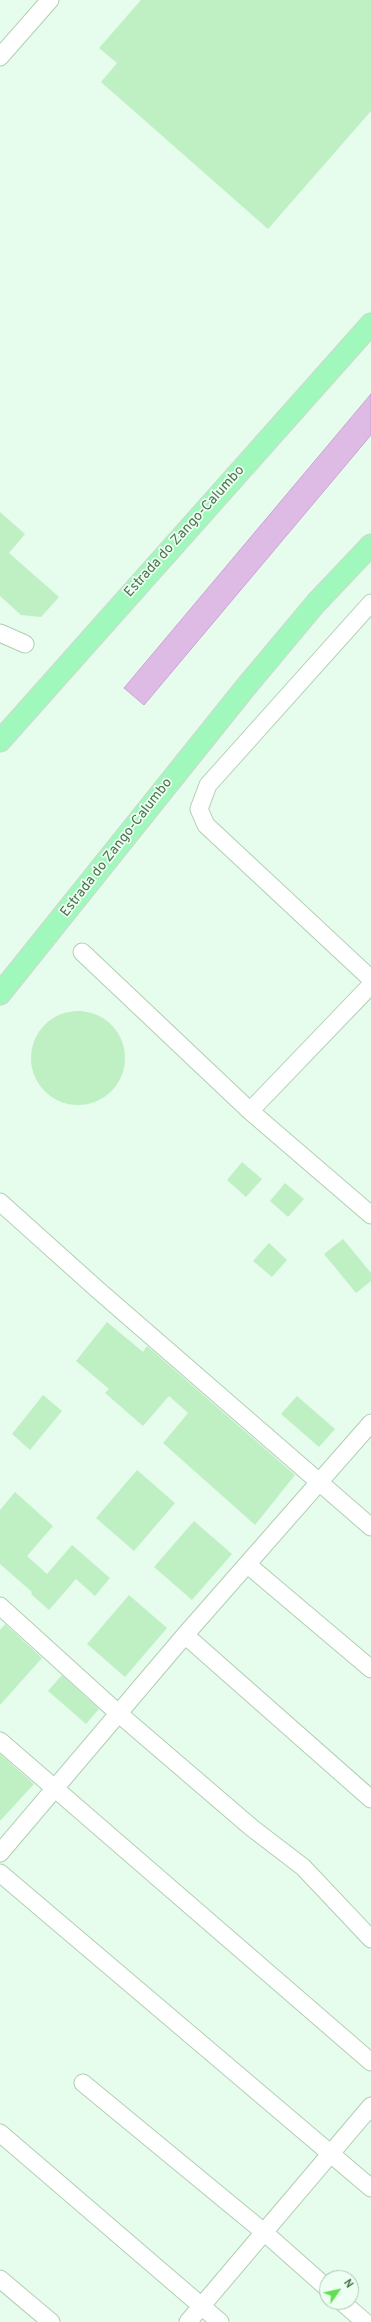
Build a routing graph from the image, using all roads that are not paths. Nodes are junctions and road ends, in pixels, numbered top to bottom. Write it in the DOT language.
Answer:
graph roads {
  1 [pos="50,0"];
  2 [pos="0,57"];
  3 [pos="371,324"];
  4 [pos="371,544"];
  5 [pos="371,603"];
  6 [pos="0,633"];
  7 [pos="25,644"];
  8 [pos="0,741"];
  9 [pos="82,952"];
  10 [pos="371,978"];
  11 [pos="371,984"];
  12 [pos="0,994"];
  13 [pos="250,1112"];
  14 [pos="0,1202"];
  15 [pos="371,1215"];
  16 [pos="371,1423"];
  17 [pos="319,1482"];
  18 [pos="371,1527"];
  19 [pos="248,1565"];
  20 [pos="0,1606"];
  21 [pos="185,1635"];
  22 [pos="371,1669"];
  23 [pos="118,1713"];
  24 [pos="0,1740"];
  25 [pos="54,1788"];
  26 [pos="371,1799"];
  27 [pos="0,1853"];
  28 [pos="0,1873"];
  29 [pos="371,1939"];
  30 [pos="371,2062"];
  31 [pos="84,2083"];
  32 [pos="371,2106"];
  33 [pos="0,2133"];
  34 [pos="331,2155"];
  35 [pos="371,2188"];
  36 [pos="265,2233"];
  37 [pos="0,2279"];
  38 [pos="319,2281"];
  39 [pos="203,2307"];
  40 [pos="351,2310"];
  41 [pos="51,2322"];
  42 [pos="188,2322"];
  43 [pos="220,2322"];
  44 [pos="365,2322"];
  1 -- 2 [label="street"];
  3 -- 8 [label="main road, Estrada do Zango-Calumbo"];
  4 -- 12 [label="main road, Estrada do Zango-Calumbo"];
  5 -- 10 [label="street"];
  6 -- 7 [label="street"];
  9 -- 13 [label="street"];
  11 -- 13 [label="street"];
  13 -- 15 [label="street"];
  14 -- 17 [label="street"];
  16 -- 17 [label="street"];
  17 -- 18 [label="street"];
  17 -- 19 [label="street"];
  19 -- 21 [label="street"];
  19 -- 22 [label="street"];
  20 -- 23 [label="street"];
  21 -- 23 [label="street"];
  21 -- 26 [label="street"];
  23 -- 25 [label="street"];
  23 -- 29 [label="street"];
  24 -- 25 [label="street"];
  25 -- 27 [label="street"];
  25 -- 30 [label="street"];
  28 -- 34 [label="street"];
  31 -- 36 [label="street"];
  32 -- 34 [label="street"];
  33 -- 39 [label="street"];
  34 -- 35 [label="street"];
  34 -- 36 [label="street"];
  36 -- 38 [label="street"];
  36 -- 39 [label="street"];
  37 -- 41 [label="street"];
  39 -- 42 [label="street"];
  39 -- 43 [label="street"];
  40 -- 44 [label="street"];
}
